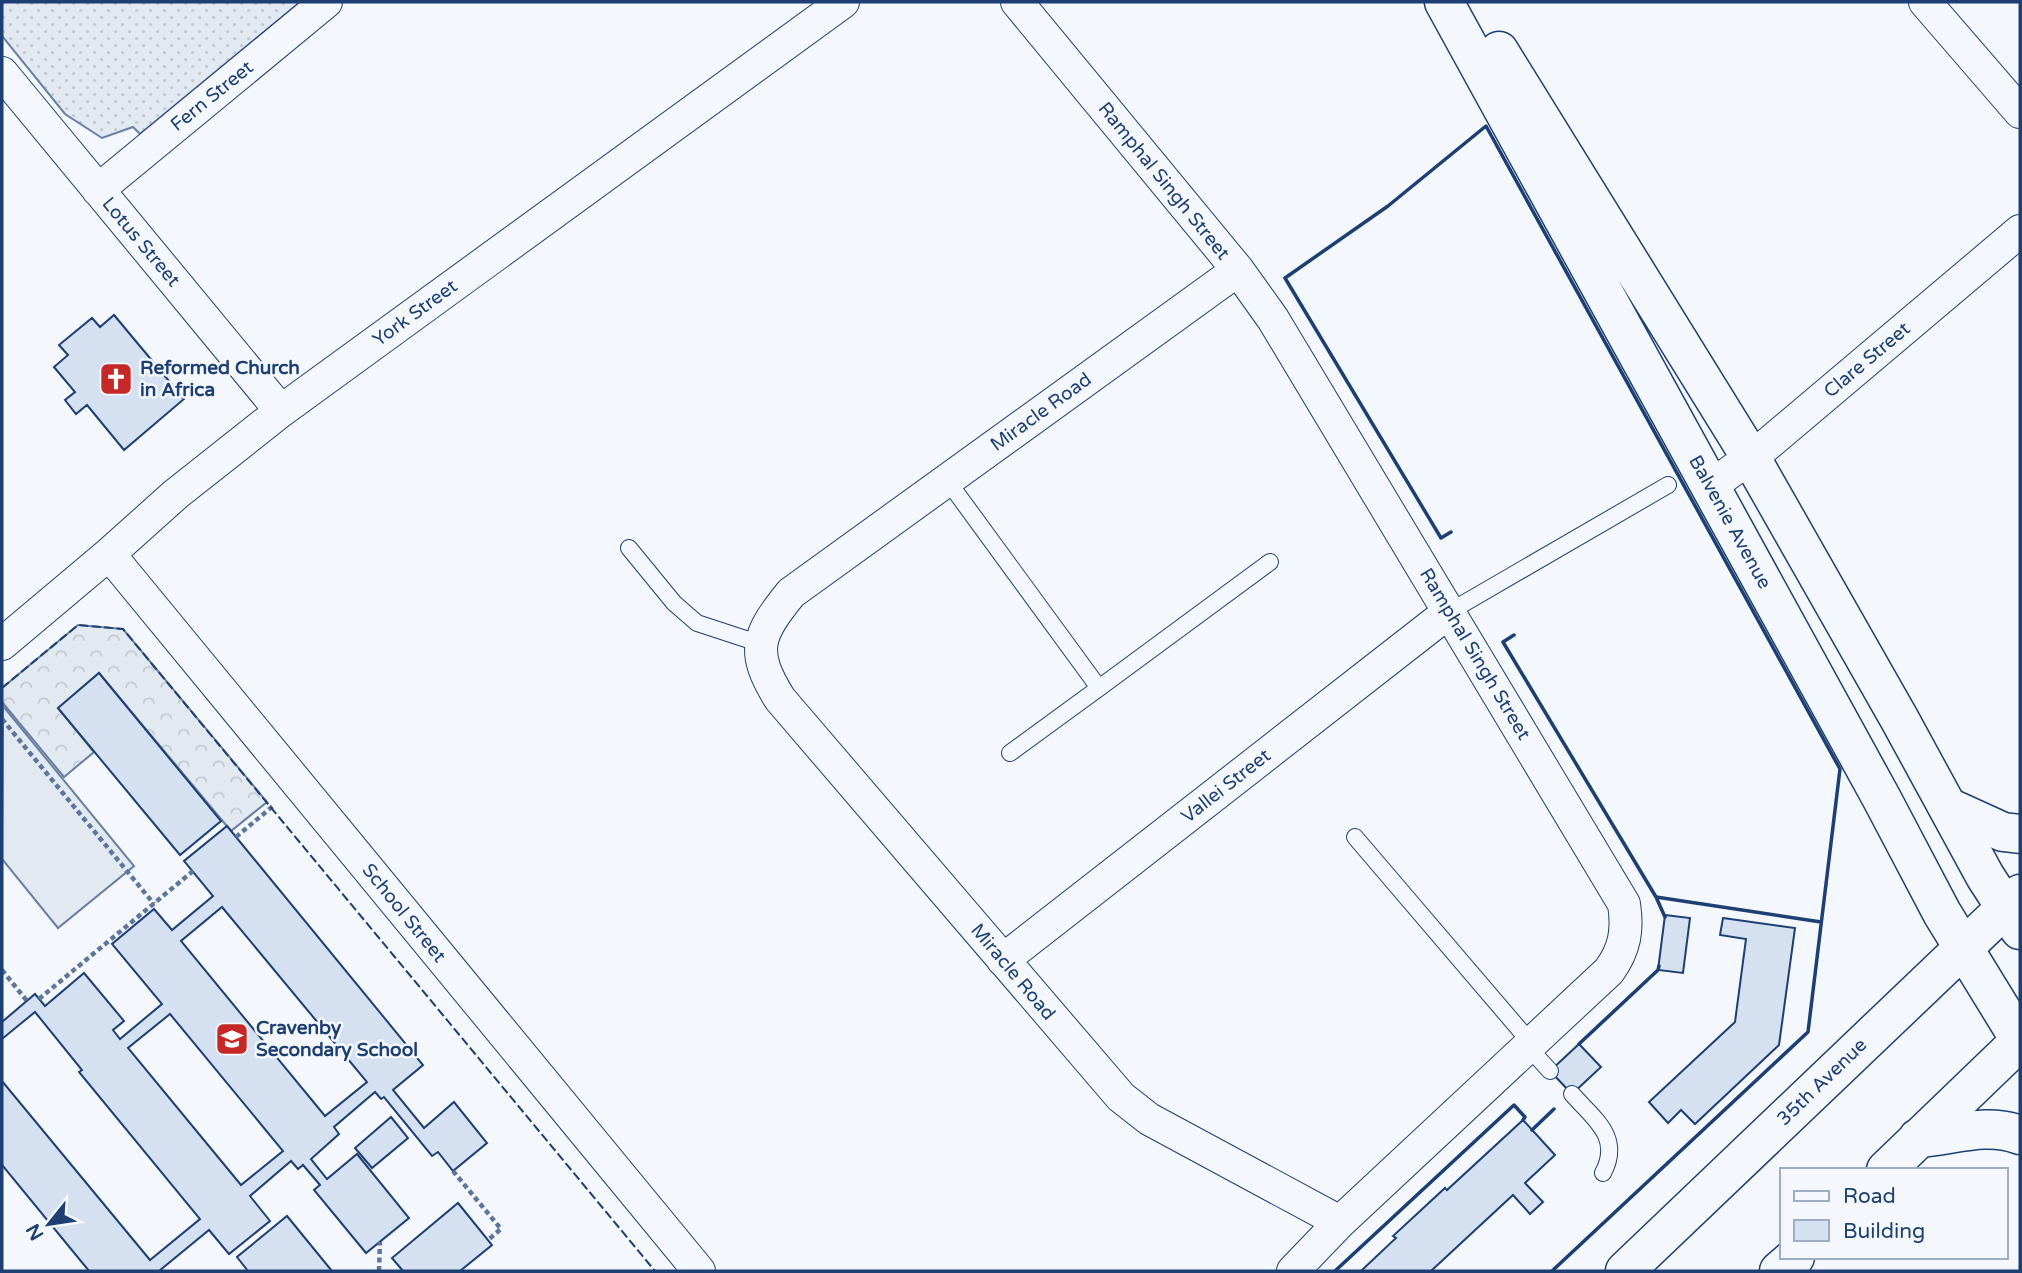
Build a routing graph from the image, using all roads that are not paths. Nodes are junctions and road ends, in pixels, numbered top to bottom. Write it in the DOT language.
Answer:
graph roads {
  1 [pos="326,2"];
  2 [pos="843,2"];
  3 [pos="1017,2"];
  4 [pos="1444,2"];
  5 [pos="1469,2"];
  6 [pos="1925,2"];
  7 [pos="2,73"];
  8 [pos="2020,111"];
  9 [pos="98,190"];
  10 [pos="2020,231"];
  11 [pos="1238,270"];
  12 [pos="281,411"];
  13 [pos="1751,458"];
  14 [pos="947,480"];
  15 [pos="1668,485"];
  16 [pos="1711,486"];
  17 [pos="629,548"];
  18 [pos="109,554"];
  19 [pos="1270,562"];
  20 [pos="1449,612"];
  21 [pos="2,644"];
  22 [pos="761,644"];
  23 [pos="1099,688"];
  24 [pos="1010,753"];
  25 [pos="1948,807"];
  26 [pos="2020,834"];
  27 [pos="1355,836"];
  28 [pos="2015,911"];
  29 [pos="1963,948"];
  30 [pos="1003,960"];
  31 [pos="2020,1040"];
  32 [pos="1530,1045"];
  33 [pos="1550,1071"];
  34 [pos="1572,1094"];
  35 [pos="2020,1135"];
  36 [pos="1919,1138"];
  37 [pos="1887,1168"];
  38 [pos="1603,1173"];
  39 [pos="1340,1222"];
  40 [pos="1793,1259"];
  41 [pos="699,1271"];
  42 [pos="1293,1271"];
  43 [pos="1625,1271"];
  44 [pos="1779,1271"];
  1 -- 9 [label="street, Fern Street"];
  2 -- 12 [label="street, York Street"];
  3 -- 11 [label="street, Ramphal Singh Street"];
  4 -- 16 [label="street, Balvenie Avenue"];
  5 -- 13 [label="street"];
  6 -- 8 [label="street"];
  7 -- 9 [label="street, Lotus Street"];
  9 -- 12 [label="street, Lotus Street"];
  10 -- 13 [label="street, Clare Street"];
  11 -- 14 [label="street, Miracle Road"];
  11 -- 20 [label="street, Ramphal Singh Street"];
  12 -- 18 [label="street, York Street"];
  13 -- 16 [label="street, Clare Street"];
  13 -- 25 [label="street"];
  14 -- 22 [label="street, Miracle Road"];
  14 -- 23 [label="lane"];
  15 -- 20 [label="lane"];
  16 -- 29 [label="street, Balvenie Avenue"];
  17 -- 22 [label="lane"];
  18 -- 21 [label="street, York Street"];
  18 -- 41 [label="street, School Street"];
  19 -- 23 [label="lane"];
  20 -- 30 [label="street, Vallei Street"];
  20 -- 32 [label="street, Ramphal Singh Street"];
  22 -- 30 [label="street, Miracle Road"];
  23 -- 24 [label="lane"];
  25 -- 26 [label="street"];
  25 -- 28 [label="street"];
  27 -- 32 [label="lane"];
  28 -- 29 [label="street, 35th Avenue"];
  29 -- 31 [label="street, Balvenie Avenue"];
  29 -- 43 [label="street, 35th Avenue"];
  30 -- 39 [label="street, Miracle Road"];
  31 -- 36 [label="street"];
  32 -- 33 [label="lane"];
  32 -- 39 [label="street, Ramphal Singh Street"];
  34 -- 38 [label="lane"];
  35 -- 36 [label="street"];
  36 -- 37 [label="street"];
  39 -- 42 [label="street, Ramphal Singh Street"];
  40 -- 44 [label="street"];
}
